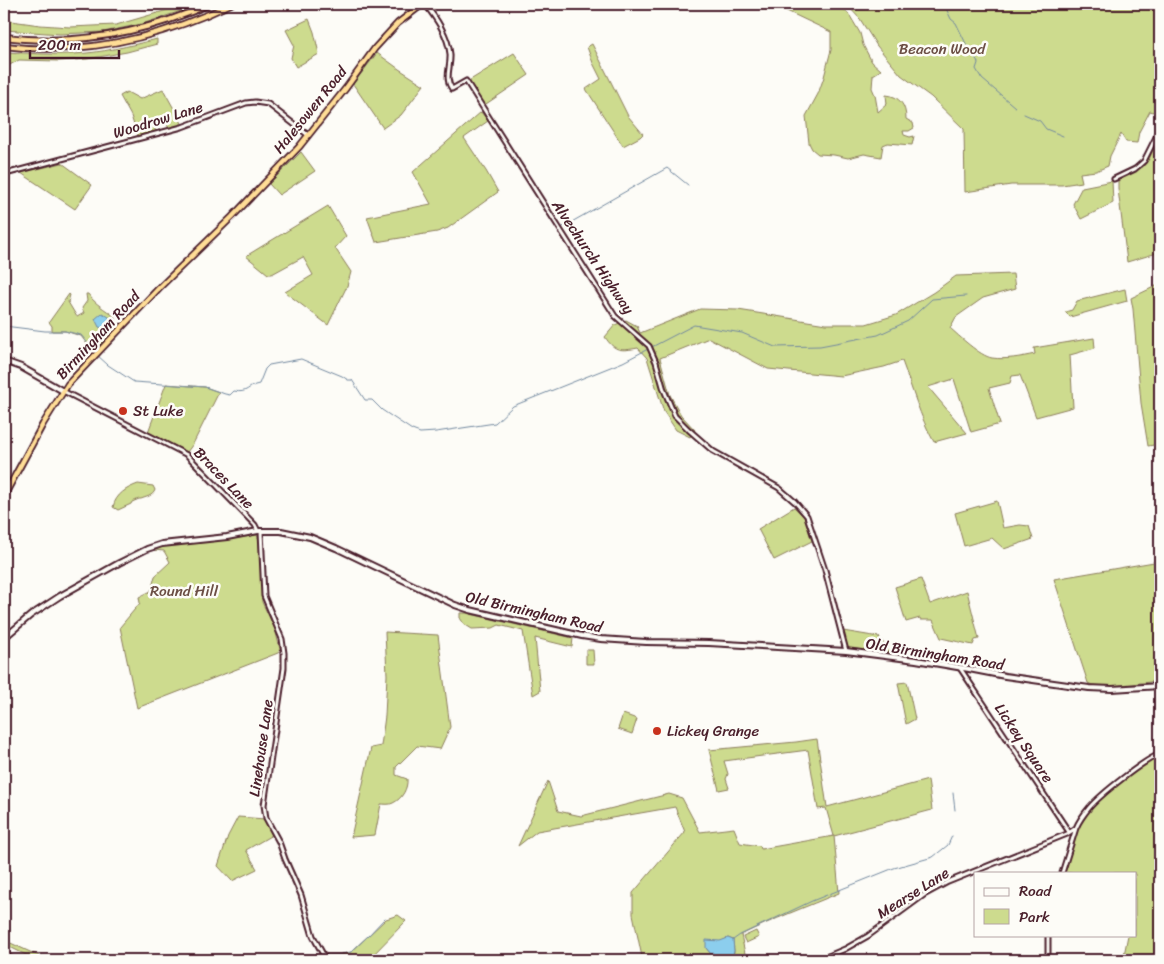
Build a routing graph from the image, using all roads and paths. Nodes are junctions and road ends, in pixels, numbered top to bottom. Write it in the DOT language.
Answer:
graph roads {
  1 [pos="210,4"];
  2 [pos="231,4"];
  3 [pos="424,4"];
  4 [pos="4,37"];
  5 [pos="4,46"];
  6 [pos="1160,129"];
  7 [pos="308,135"];
  8 [pos="4,177"];
  9 [pos="1114,179"];
  10 [pos="216,233"];
  11 [pos="4,361"];
  12 [pos="64,391"];
  13 [pos="4,496"];
  14 [pos="259,531"];
  15 [pos="4,638"];
  16 [pos="846,651"];
  17 [pos="960,667"];
  18 [pos="1160,686"];
  19 [pos="1160,754"];
  20 [pos="1076,828"];
  21 [pos="1069,832"];
  22 [pos="1062,872"];
  23 [pos="1048,936"];
  24 [pos="4,956"];
  25 [pos="13,960"];
  26 [pos="326,960"];
  27 [pos="819,960"];
  28 [pos="1048,960"];
  1 -- 4 [label="highway"];
  2 -- 5 [label="highway"];
  3 -- 7 [label="highway, Halesowen Road"];
  3 -- 16 [label="street, Alvechurch Highway"];
  6 -- 9 [label="street"];
  7 -- 8 [label="street, Woodrow Lane"];
  7 -- 10 [label="highway, Halesowen Road"];
  10 -- 12 [label="highway, Birmingham Road"];
  11 -- 12 [label="main road"];
  12 -- 13 [label="highway, Birmingham Road"];
  12 -- 14 [label="street, Braces Lane"];
  14 -- 15 [label="main road, Old Birmingham Road"];
  14 -- 16 [label="main road, Old Birmingham Road"];
  14 -- 26 [label="street, Linehouse Lane"];
  16 -- 17 [label="main road, Old Birmingham Road"];
  17 -- 18 [label="main road, Old Birmingham Road"];
  17 -- 21 [label="street, Lickey Square"];
  19 -- 20 [label="street"];
  20 -- 21 [label="street, Mearse Lane"];
  20 -- 22 [label="street"];
  21 -- 27 [label="street, Mearse Lane"];
  23 -- 28 [label="street"];
  24 -- 25 [label="highway"];
}
